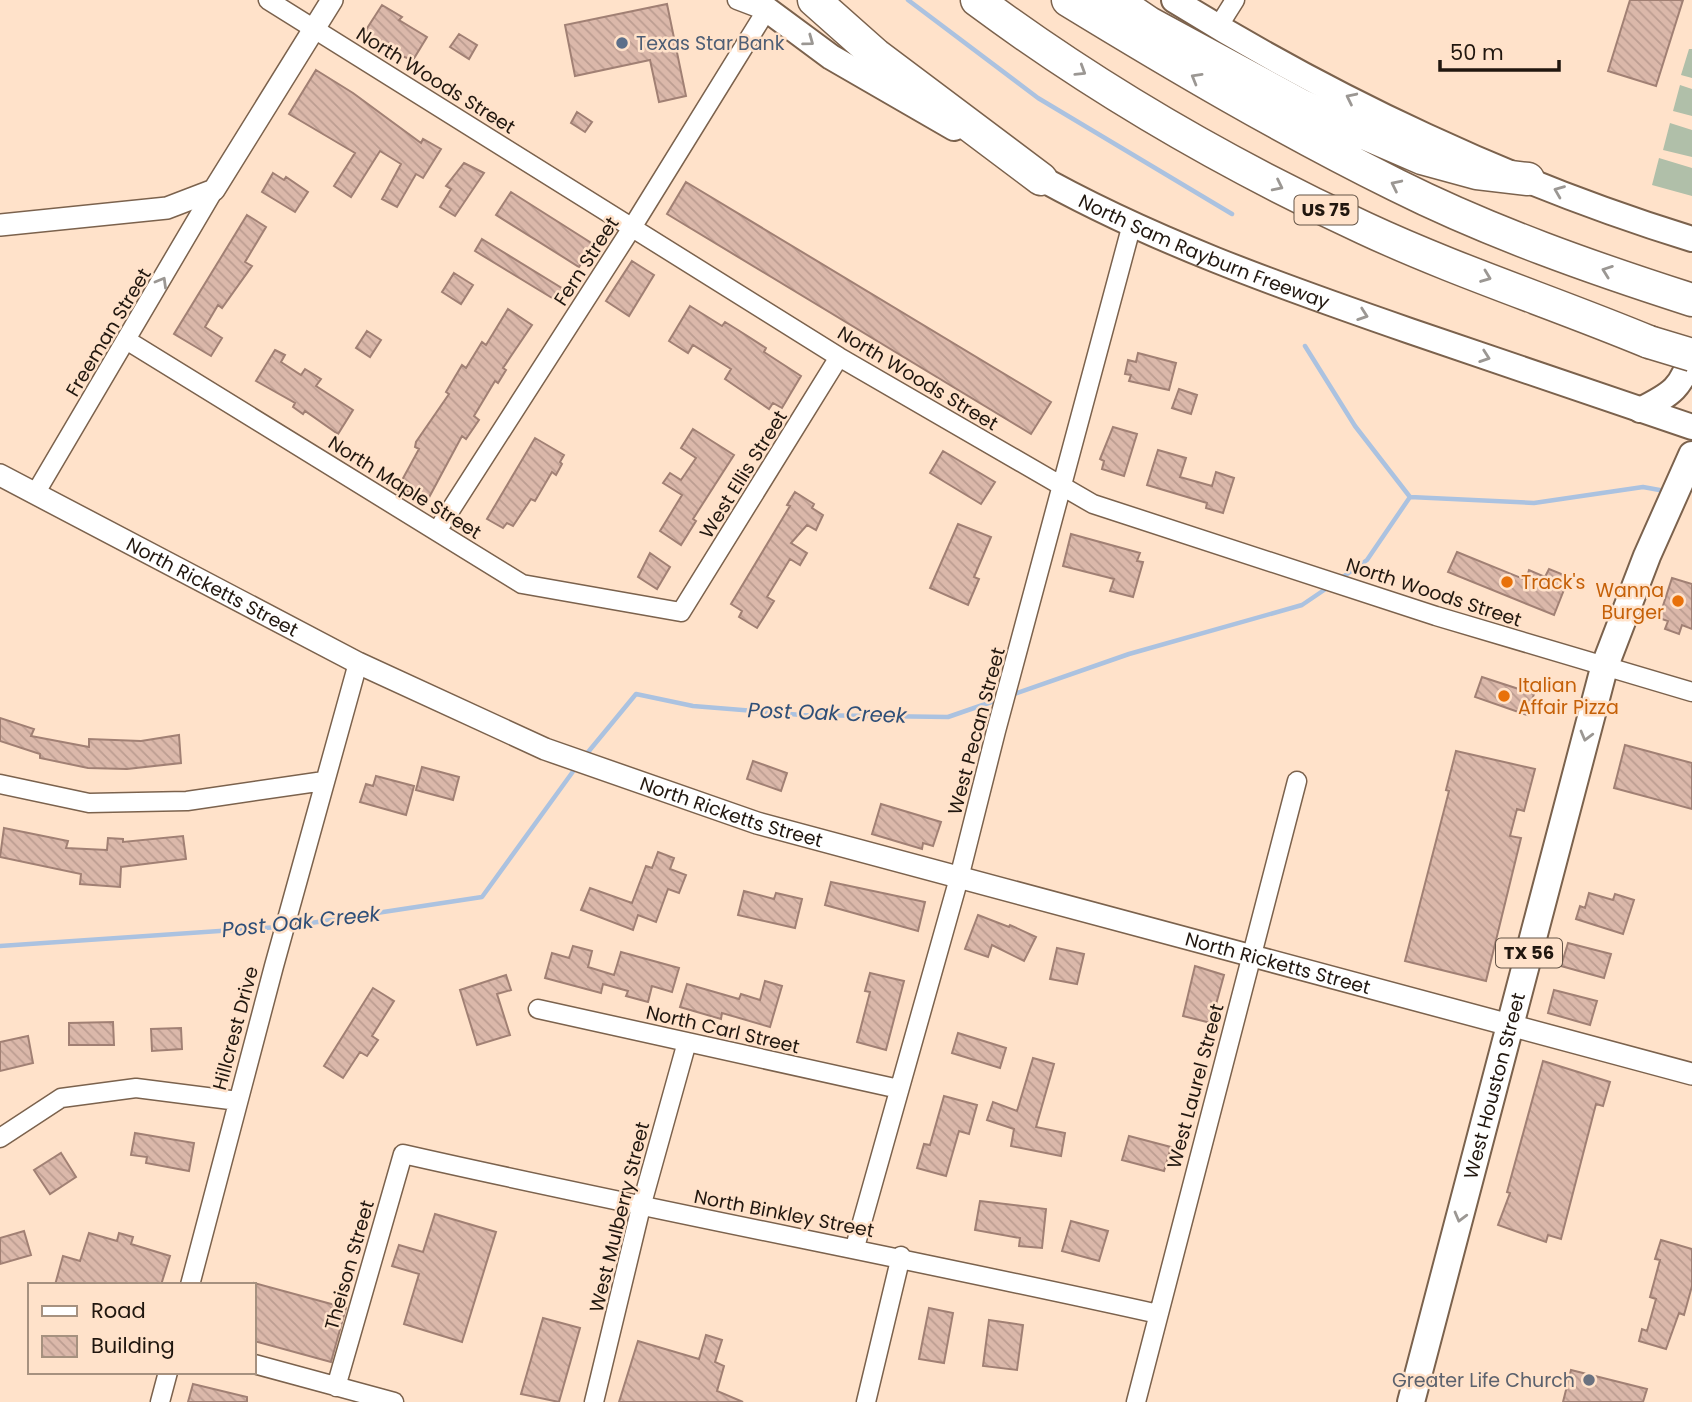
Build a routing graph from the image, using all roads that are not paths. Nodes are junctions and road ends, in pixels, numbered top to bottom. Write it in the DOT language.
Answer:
graph roads {
  1 [pos="268,0"];
  2 [pos="332,0"];
  3 [pos="737,0"];
  4 [pos="814,0"];
  5 [pos="977,0"];
  6 [pos="1068,0"];
  7 [pos="1115,0"];
  8 [pos="1174,0"];
  9 [pos="1235,0"];
  10 [pos="760,5"];
  11 [pos="1218,27"];
  12 [pos="314,29"];
  13 [pos="1041,178"];
  14 [pos="1528,179"];
  15 [pos="214,190"];
  16 [pos="1132,223"];
  17 [pos="0,225"];
  18 [pos="633,226"];
  19 [pos="1689,241"];
  20 [pos="1682,297"];
  21 [pos="128,341"];
  22 [pos="1692,354"];
  23 [pos="839,357"];
  24 [pos="1640,410"];
  25 [pos="1692,427"];
  26 [pos="1692,456"];
  27 [pos="0,475"];
  28 [pos="1061,488"];
  29 [pos="35,494"];
  30 [pos="437,531"];
  31 [pos="681,612"];
  32 [pos="358,663"];
  33 [pos="1604,668"];
  34 [pos="1692,692"];
  35 [pos="324,781"];
  36 [pos="1297,781"];
  37 [pos="0,784"];
  38 [pos="960,878"];
  39 [pos="1251,958"];
  40 [pos="538,1009"];
  41 [pos="1510,1026"];
  42 [pos="687,1042"];
  43 [pos="1692,1074"];
  44 [pos="899,1089"];
  45 [pos="238,1101"];
  46 [pos="0,1138"];
  47 [pos="403,1154"];
  48 [pos="641,1208"];
  49 [pos="855,1247"];
  50 [pos="901,1256"];
  51 [pos="191,1283"];
  52 [pos="1158,1314"];
  53 [pos="256,1365"];
  54 [pos="167,1374"];
  55 [pos="336,1387"];
  56 [pos="160,1402"];
  57 [pos="394,1402"];
  58 [pos="594,1402"];
  59 [pos="866,1402"];
  60 [pos="1136,1402"];
  61 [pos="1411,1402"];
  1 -- 12 [label="street, North Woods Street"];
  2 -- 12 [label="street"];
  3 -- 10 [label="street"];
  4 -- 13 [label="highway"];
  5 -- 22 [label="highway, US 75, one-way, bridge"];
  20 -- 6 [label="highway, US 75, one-way"];
  7 -- 14 [label="highway"];
  8 -- 11 [label="main road"];
  9 -- 11 [label="street"];
  10 -- 13 [label="main road, North Sam Rayburn Freeway, one-way"];
  10 -- 18 [label="street, Fern Street"];
  14 -- 11 [label="main road, one-way"];
  12 -- 15 [label="street"];
  12 -- 18 [label="street, North Woods Street"];
  13 -- 16 [label="main road, North Sam Rayburn Freeway"];
  19 -- 14 [label="main road, one-way"];
  15 -- 17 [label="street"];
  21 -- 15 [label="street, Freeman Street, one-way"];
  16 -- 24 [label="main road, North Sam Rayburn Freeway, one-way"];
  16 -- 28 [label="street, West Pecan Street"];
  18 -- 23 [label="street, North Woods Street"];
  18 -- 30 [label="street, Fern Street"];
  21 -- 29 [label="street, Freeman Street"];
  21 -- 30 [label="street, North Maple Street"];
  22 -- 24 [label="main road"];
  23 -- 28 [label="street, North Woods Street"];
  23 -- 31 [label="street, West Ellis Street"];
  24 -- 25 [label="main road, North Sam Rayburn Freeway"];
  26 -- 33 [label="main road, West Houston Street / TX 56"];
  27 -- 29 [label="street, North Ricketts Street"];
  28 -- 33 [label="street, North Woods Street"];
  28 -- 38 [label="street, West Pecan Street"];
  29 -- 32 [label="street, North Ricketts Street"];
  30 -- 31 [label="street, North Maple Street"];
  32 -- 35 [label="street, Hillcrest Drive"];
  32 -- 38 [label="street, North Ricketts Street"];
  33 -- 34 [label="street, North Woods Street"];
  33 -- 41 [label="main road, West Houston Street / TX 56, one-way"];
  35 -- 37 [label="street"];
  35 -- 45 [label="street, Hillcrest Drive"];
  36 -- 39 [label="street, West Laurel Street"];
  38 -- 39 [label="street, North Ricketts Street"];
  38 -- 44 [label="street, West Pecan Street"];
  39 -- 41 [label="street, North Ricketts Street"];
  39 -- 52 [label="street, West Laurel Street"];
  40 -- 42 [label="street, North Carl Street"];
  41 -- 43 [label="street, North Ricketts Street"];
  41 -- 61 [label="main road, West Houston Street / TX 56, one-way"];
  42 -- 44 [label="street, North Carl Street"];
  42 -- 48 [label="street, West Mulberry Street"];
  44 -- 49 [label="street, West Pecan Street"];
  45 -- 46 [label="street"];
  45 -- 51 [label="street, Hillcrest Drive"];
  47 -- 48 [label="street, North Binkley Street"];
  47 -- 55 [label="street, Theison Street"];
  48 -- 49 [label="street, North Binkley Street"];
  48 -- 58 [label="street, West Mulberry Street"];
  49 -- 50 [label="street, North Binkley Street"];
  50 -- 52 [label="street, North Binkley Street"];
  50 -- 59 [label="street"];
  52 -- 60 [label="street, West Laurel Street"];
  53 -- 55 [label="street"];
  54 -- 56 [label="street"];
  55 -- 57 [label="street"];
}
